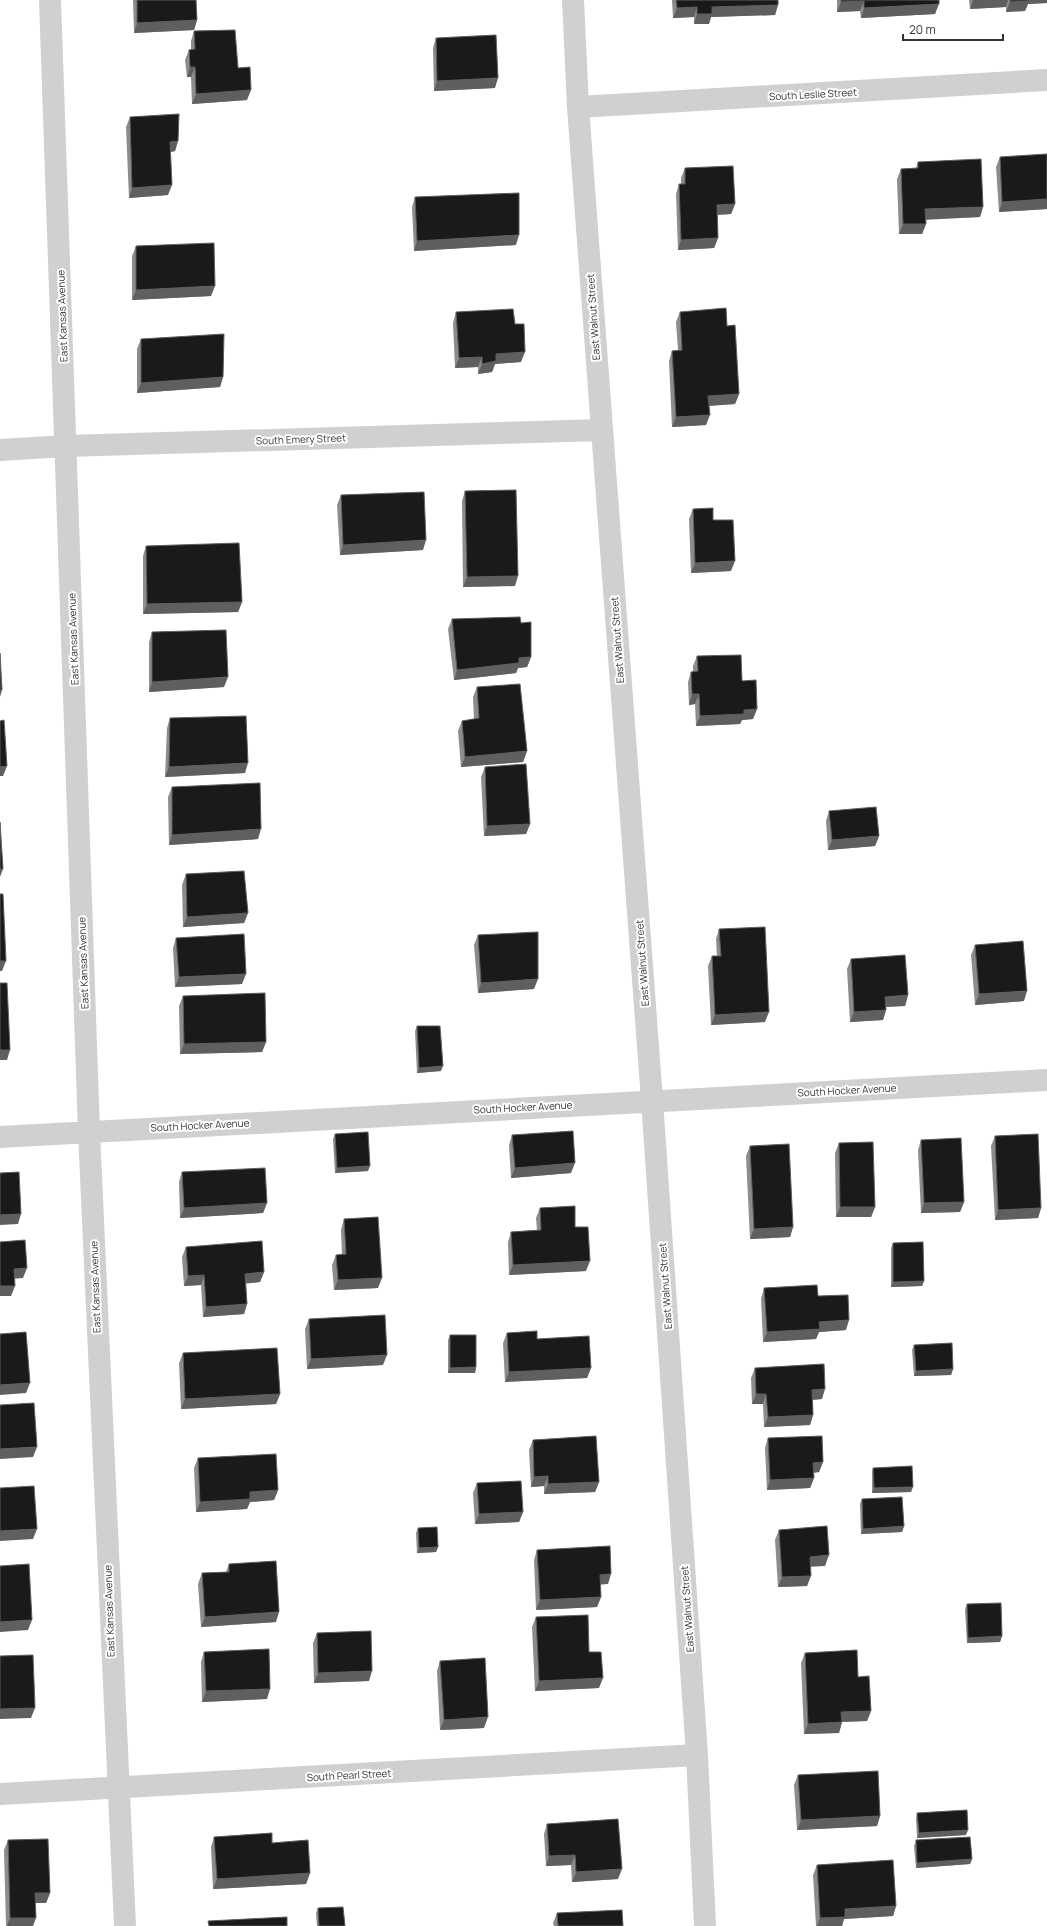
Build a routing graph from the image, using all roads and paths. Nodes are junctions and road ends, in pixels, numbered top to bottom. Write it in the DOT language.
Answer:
graph roads {
  1 [pos="50,0"];
  2 [pos="573,0"];
  3 [pos="1047,80"];
  4 [pos="578,107"];
  5 [pos="602,430"];
  6 [pos="66,446"];
  7 [pos="0,450"];
  8 [pos="1047,1080"];
  9 [pos="652,1100"];
  10 [pos="89,1132"];
  11 [pos="0,1136"];
  12 [pos="697,1755"];
  13 [pos="117,1788"];
  14 [pos="0,1794"];
  15 [pos="125,1926"];
  16 [pos="705,1926"];
  1 -- 6 [label="street, East Kansas Avenue"];
  2 -- 4 [label="street, East Walnut Street"];
  3 -- 4 [label="street, South Leslie Street"];
  4 -- 5 [label="street, East Walnut Street"];
  5 -- 6 [label="street, South Emery Street"];
  5 -- 9 [label="street, East Walnut Street"];
  6 -- 7 [label="street, South Emery Street"];
  6 -- 10 [label="street, East Kansas Avenue"];
  8 -- 9 [label="street, South Hocker Avenue"];
  9 -- 10 [label="street, South Hocker Avenue"];
  9 -- 12 [label="street, East Walnut Street"];
  10 -- 11 [label="street, South Hocker Avenue"];
  10 -- 13 [label="street, East Kansas Avenue"];
  12 -- 13 [label="street, South Pearl Street"];
  12 -- 16 [label="street, East Walnut Street"];
  13 -- 14 [label="street, South Pearl Street"];
  13 -- 15 [label="street, East Kansas Avenue"];
}
